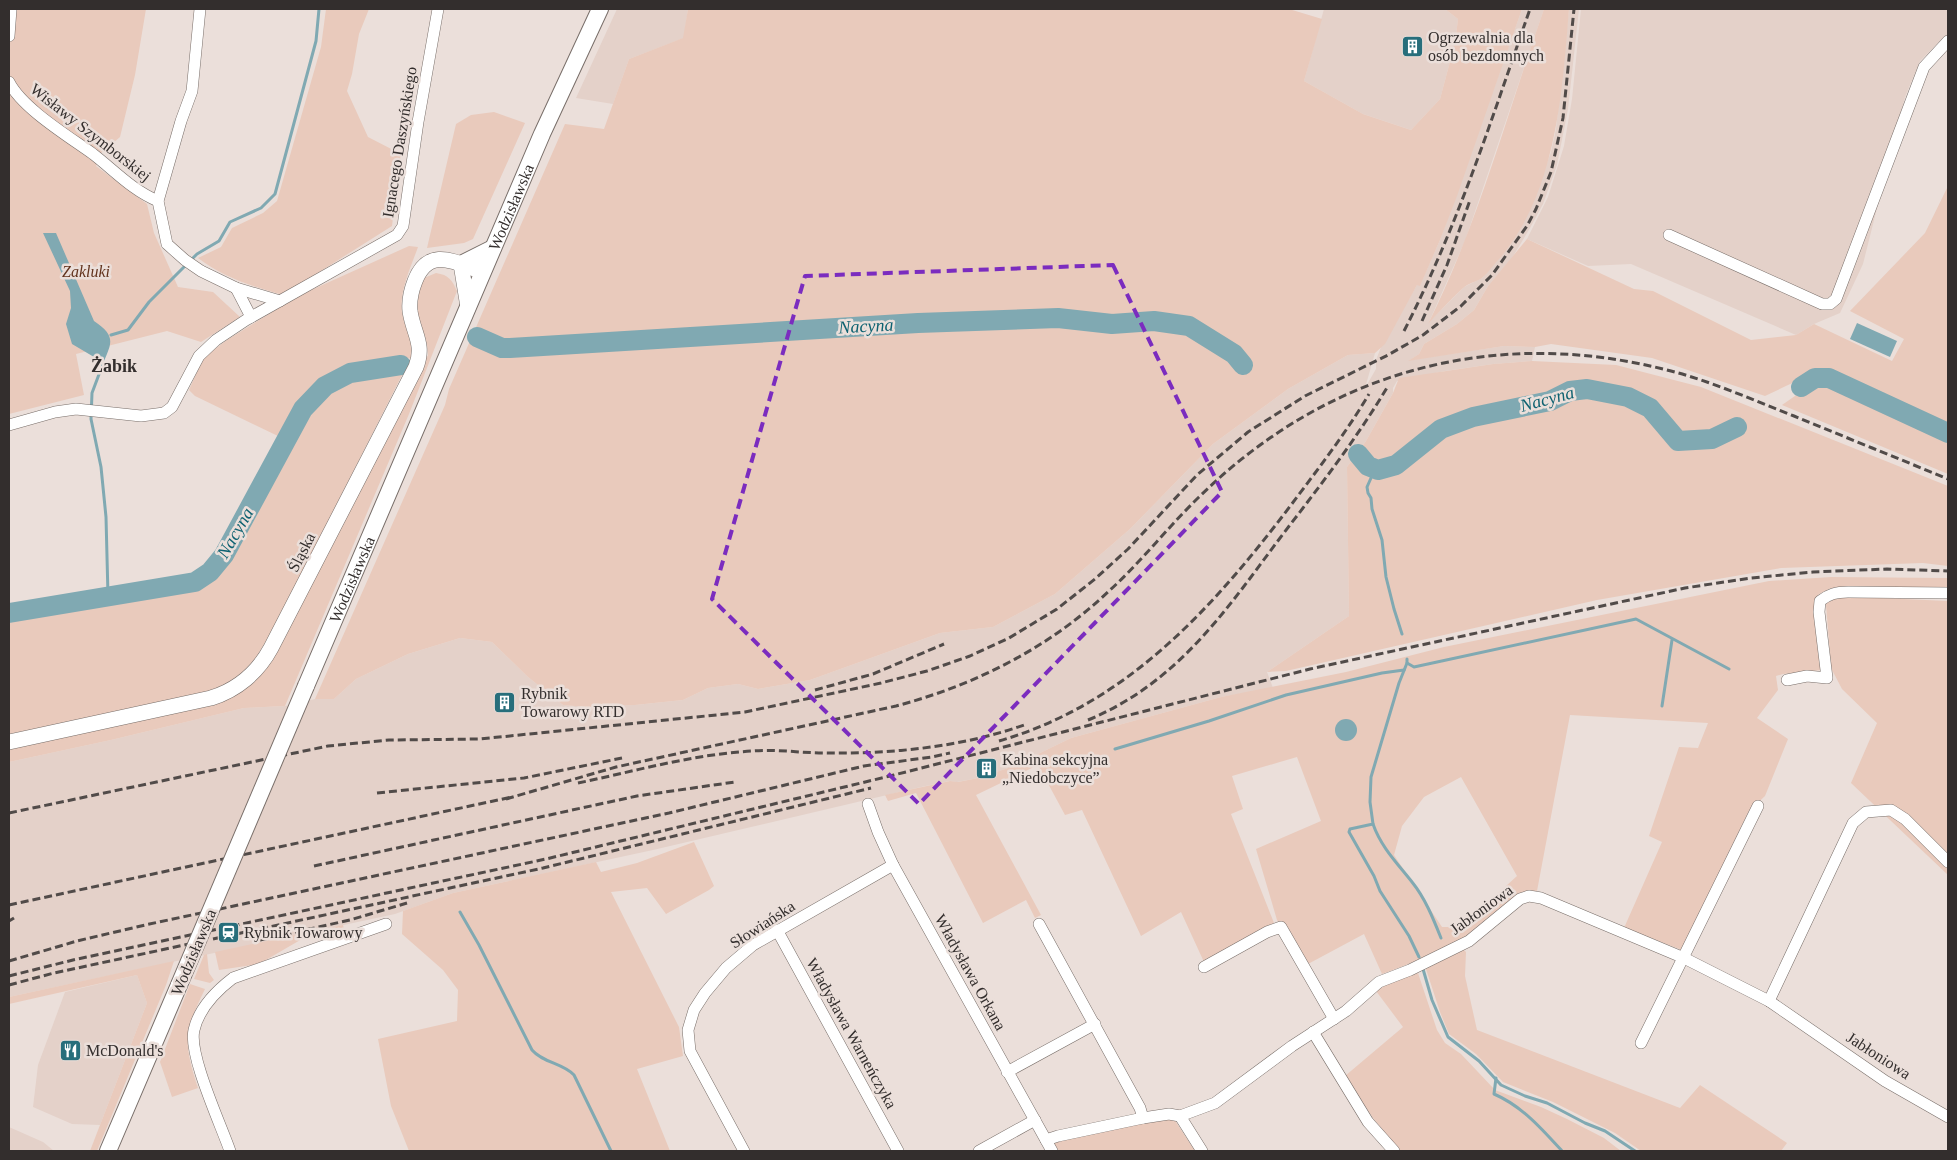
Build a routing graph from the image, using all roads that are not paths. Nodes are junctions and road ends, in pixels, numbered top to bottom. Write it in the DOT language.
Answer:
graph roads {
  1 [pos="10,9"];
  2 [pos="200,9"];
  3 [pos="438,9"];
  4 [pos="600,9"];
  5 [pos="9,36"];
  6 [pos="1948,41"];
  7 [pos="9,82"];
  8 [pos="158,201"];
  9 [pos="1669,236"];
  10 [pos="493,248"];
  11 [pos="461,264"];
  12 [pos="483,272"];
  13 [pos="236,288"];
  14 [pos="280,301"];
  15 [pos="468,307"];
  16 [pos="251,317"];
  17 [pos="9,425"];
  18 [pos="1948,593"];
  19 [pos="1787,680"];
  20 [pos="9,742"];
  21 [pos="868,804"];
  22 [pos="1758,806"];
  23 [pos="1948,862"];
  24 [pos="893,865"];
  25 [pos="386,924"];
  26 [pos="1039,924"];
  27 [pos="777,930"];
  28 [pos="1684,958"];
  29 [pos="1204,967"];
  30 [pos="1769,1001"];
  31 [pos="1334,1019"];
  32 [pos="1095,1024"];
  33 [pos="1313,1032"];
  34 [pos="1641,1043"];
  35 [pos="1007,1072"];
  36 [pos="1180,1116"];
  37 [pos="1948,1117"];
  38 [pos="1143,1118"];
  39 [pos="1035,1120"];
  40 [pos="1046,1140"];
  41 [pos="108,1151"];
  42 [pos="230,1151"];
  43 [pos="744,1151"];
  44 [pos="898,1151"];
  45 [pos="979,1151"];
  46 [pos="1052,1151"];
  47 [pos="1202,1151"];
  48 [pos="1394,1151"];
  1 -- 5 [label="street"];
  2 -- 8 [label="street"];
  3 -- 14 [label="street, Ignacego Daszyńskiego"];
  4 -- 10 [label="main road, Wodzisławska"];
  6 -- 9 [label="street"];
  7 -- 8 [label="street, Wisławy Szymborskiej"];
  8 -- 13 [label="street"];
  10 -- 11 [label="main road"];
  10 -- 12 [label="main road, Wodzisławska"];
  11 -- 12 [label="street, Śląska"];
  11 -- 15 [label="street"];
  11 -- 20 [label="street, Śląska"];
  12 -- 15 [label="main road, Wodzisławska"];
  13 -- 14 [label="street"];
  13 -- 16 [label="street"];
  14 -- 16 [label="street, Ignacego Daszyńskiego"];
  15 -- 41 [label="main road, Wodzisławska, bridge"];
  16 -- 17 [label="street, Ignacego Daszyńskiego"];
  18 -- 19 [label="street"];
  21 -- 24 [label="street, Władysława Orkana"];
  22 -- 28 [label="street"];
  23 -- 30 [label="street"];
  24 -- 27 [label="street, Słowiańska"];
  24 -- 35 [label="street, Władysława Orkana"];
  25 -- 42 [label="street"];
  26 -- 32 [label="street"];
  27 -- 43 [label="street, Słowiańska"];
  27 -- 44 [label="street, Władysława Warneńczyka"];
  28 -- 30 [label="street, Jabłoniowa"];
  28 -- 31 [label="street, Jabłoniowa"];
  28 -- 34 [label="street"];
  29 -- 31 [label="street"];
  30 -- 37 [label="street, Jabłoniowa"];
  31 -- 33 [label="street, Jabłoniowa"];
  32 -- 35 [label="street"];
  32 -- 38 [label="street"];
  33 -- 36 [label="street, Jabłoniowa"];
  33 -- 48 [label="street"];
  35 -- 39 [label="street, Władysława Orkana"];
  36 -- 38 [label="street, Jabłoniowa"];
  36 -- 47 [label="street"];
  38 -- 40 [label="street, Jabłoniowa"];
  39 -- 40 [label="street, Władysława Orkana"];
  39 -- 45 [label="street"];
  40 -- 46 [label="street, Władysława Orkana"];
}
